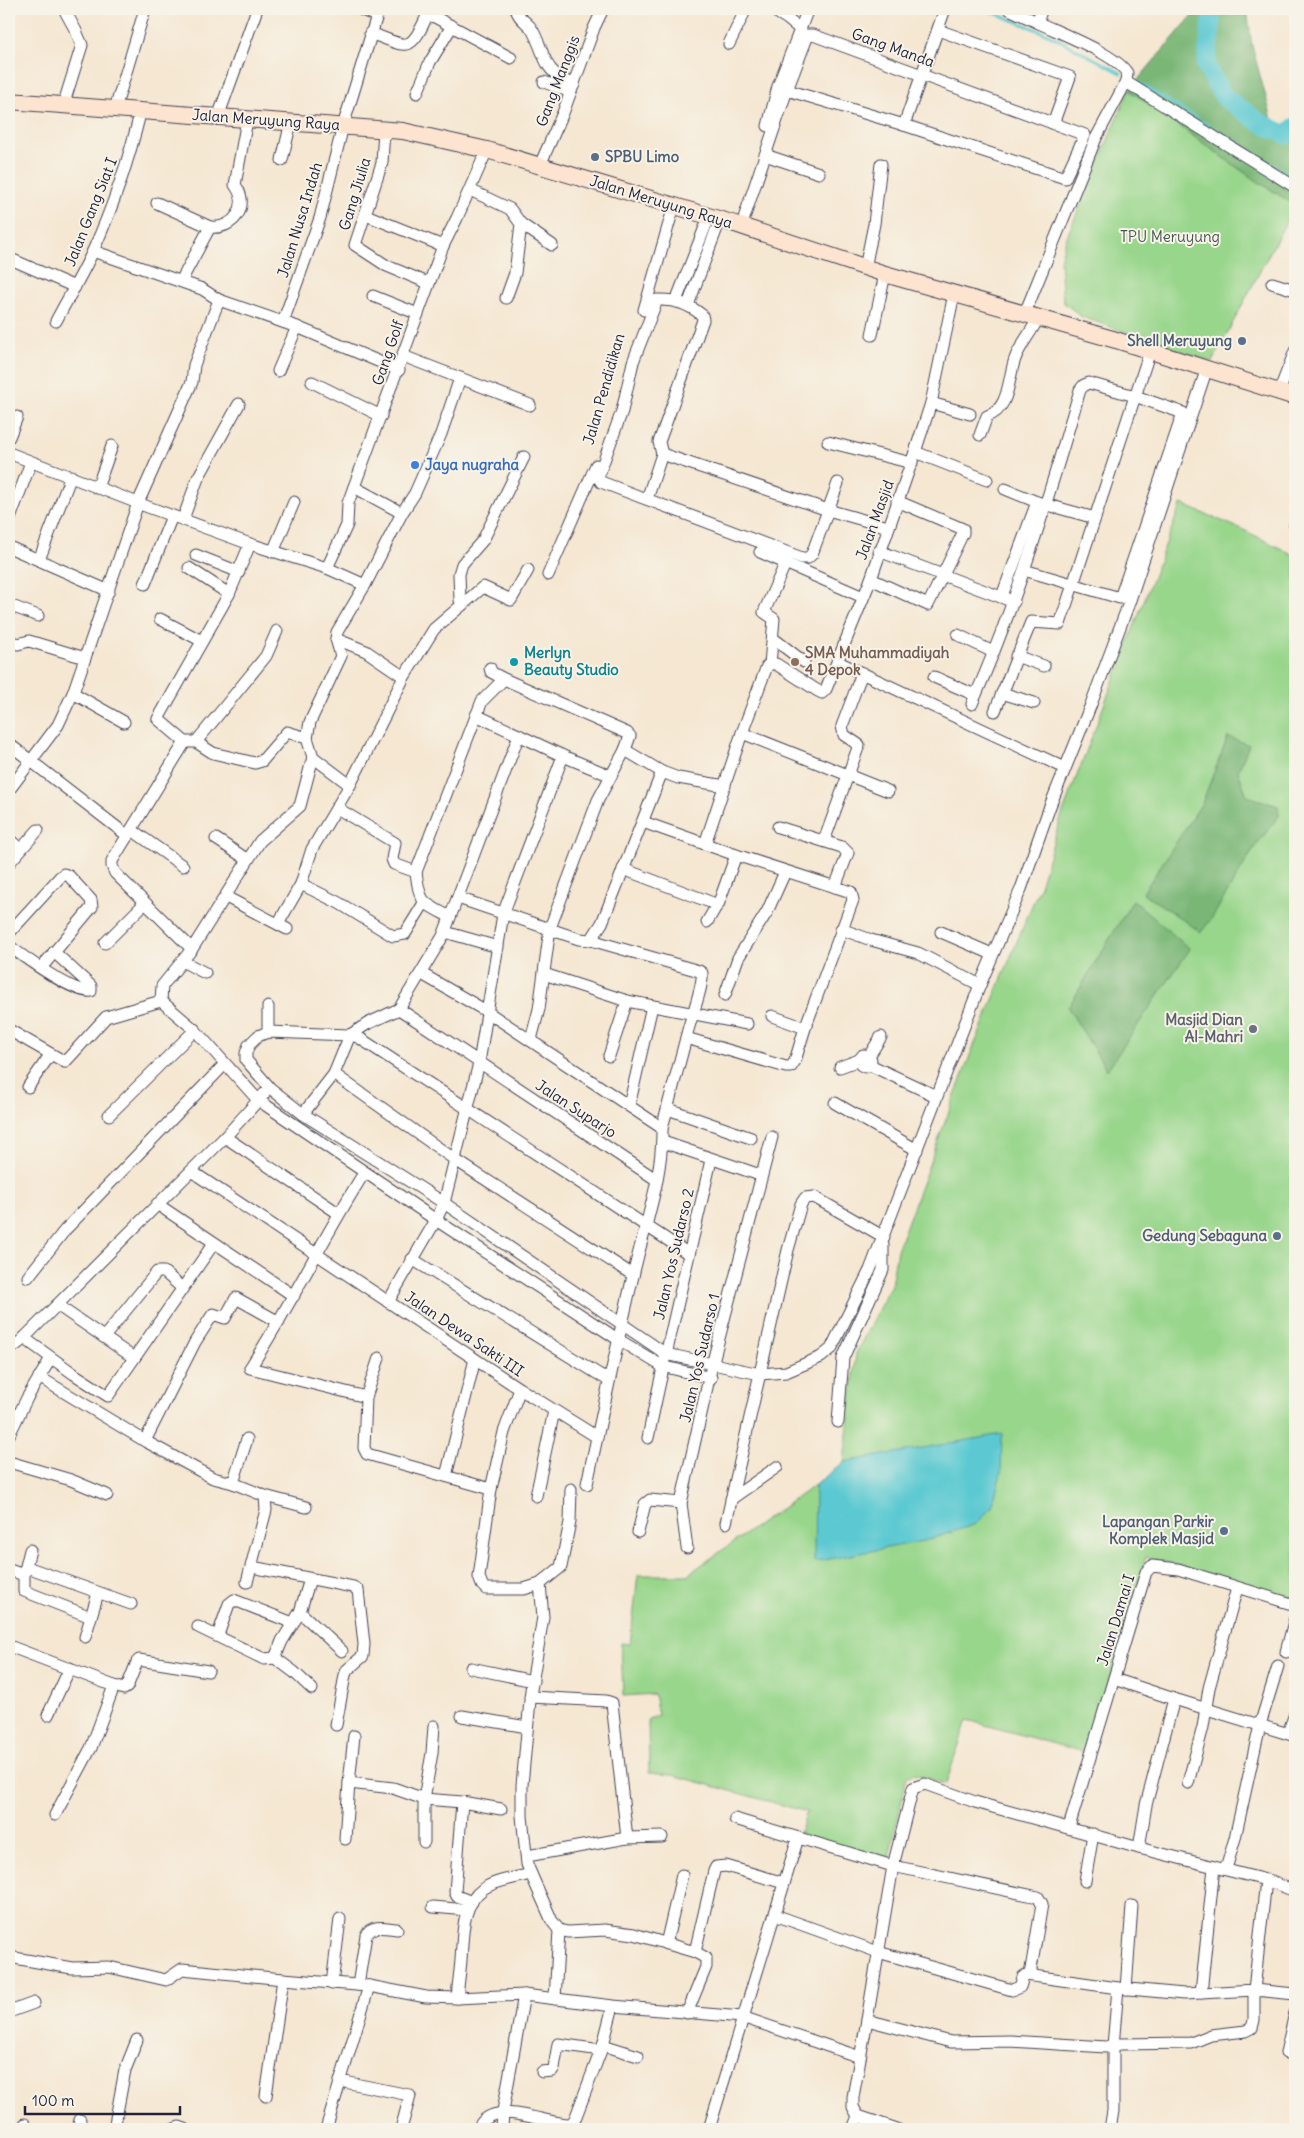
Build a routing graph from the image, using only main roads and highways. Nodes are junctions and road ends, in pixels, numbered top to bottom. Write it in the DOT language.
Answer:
graph roads {
  1 [pos="9,101"];
  2 [pos="1295,397"];
  1 -- 2 [label="main road, Jalan Meruyung Raya"];
}
